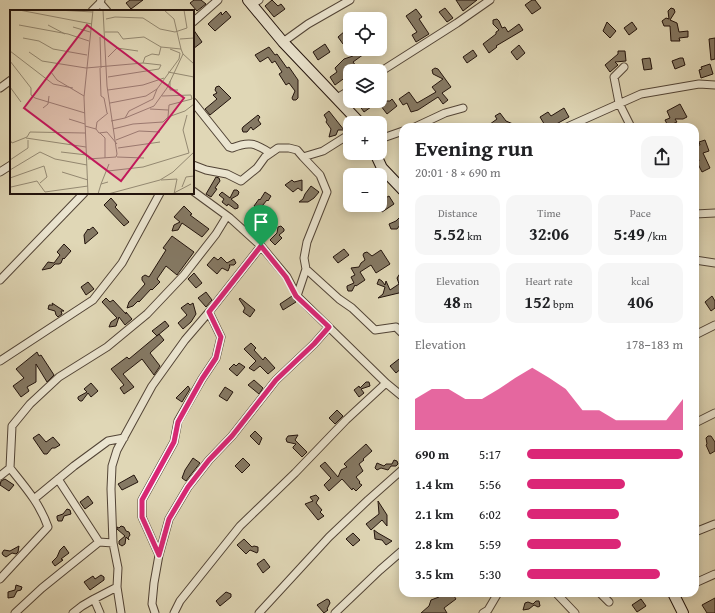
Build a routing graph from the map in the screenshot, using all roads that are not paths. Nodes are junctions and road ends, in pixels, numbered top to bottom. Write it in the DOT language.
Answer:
graph roads {
  1 [pos="218,0"];
  2 [pos="350,0"];
  3 [pos="490,0"];
  4 [pos="100,1"];
  5 [pos="253,2"];
  6 [pos="93,10"];
  7 [pos="106,10"];
  8 [pos="194,21"];
  9 [pos="283,42"];
  10 [pos="624,67"];
  11 [pos="387,68"];
  12 [pos="10,81"];
  13 [pos="715,85"];
  14 [pos="0,88"];
  15 [pos="343,94"];
  16 [pos="337,98"];
  17 [pos="194,103"];
  18 [pos="619,103"];
  19 [pos="463,108"];
  20 [pos="354,116"];
  21 [pos="424,123"];
  22 [pos="576,123"];
  23 [pos="629,123"];
  24 [pos="399,132"];
  25 [pos="387,137"];
  26 [pos="343,138"];
  27 [pos="270,153"];
  28 [pos="303,157"];
  29 [pos="378,160"];
  30 [pos="194,165"];
  31 [pos="10,166"];
  32 [pos="0,172"];
  33 [pos="399,186"];
  34 [pos="194,192"];
  35 [pos="83,194"];
  36 [pos="159,194"];
  37 [pos="715,213"];
  38 [pos="699,214"];
  39 [pos="227,216"];
  40 [pos="261,246"];
  41 [pos="699,261"];
  42 [pos="715,264"];
  43 [pos="306,269"];
  44 [pos="0,280"];
  45 [pos="296,296"];
  46 [pos="209,312"];
  47 [pos="715,325"];
  48 [pos="329,327"];
  49 [pos="399,330"];
  50 [pos="699,333"];
  51 [pos="0,361"];
  52 [pos="386,383"];
  53 [pos="399,394"];
  54 [pos="715,413"];
  55 [pos="699,421"];
  56 [pos="124,438"];
  57 [pos="10,468"];
  58 [pos="399,473"];
  59 [pos="0,476"];
  60 [pos="58,479"];
  61 [pos="34,499"];
  62 [pos="715,524"];
  63 [pos="699,530"];
  64 [pos="99,542"];
  65 [pos="113,543"];
  66 [pos="399,553"];
  67 [pos="159,555"];
  68 [pos="715,574"];
  69 [pos="0,579"];
  70 [pos="699,581"];
  71 [pos="117,587"];
  72 [pos="496,597"];
  73 [pos="560,597"];
  74 [pos="604,597"];
  75 [pos="675,597"];
  76 [pos="94,599"];
  77 [pos="609,602"];
  78 [pos="15,613"];
  79 [pos="73,613"];
  80 [pos="100,613"];
  81 [pos="121,613"];
  82 [pos="155,613"];
  83 [pos="174,613"];
  84 [pos="259,613"];
  85 [pos="336,613"];
  86 [pos="483,613"];
  87 [pos="575,613"];
  88 [pos="683,613"];
  1 -- 8 [label="street"];
  2 -- 9 [label="street"];
  3 -- 11 [label="street"];
  4 -- 6 [label="street"];
  4 -- 7 [label="street"];
  5 -- 9 [label="main road"];
  9 -- 16 [label="main road"];
  10 -- 18 [label="street"];
  12 -- 14 [label="street"];
  13 -- 18 [label="street"];
  15 -- 16 [label="street"];
  16 -- 20 [label="main road"];
  17 -- 27 [label="street"];
  18 -- 22 [label="street"];
  18 -- 23 [label="street"];
  19 -- 21 [label="street"];
  24 -- 25 [label="street"];
  26 -- 28 [label="street"];
  27 -- 28 [label="street"];
  27 -- 30 [label="street"];
  28 -- 43 [label="street"];
  29 -- 33 [label="main road"];
  31 -- 32 [label="street"];
  34 -- 39 [label="street"];
  35 -- 44 [label="street"];
  36 -- 51 [label="street"];
  37 -- 38 [label="street"];
  39 -- 40 [label="street"];
  39 -- 57 [label="street"];
  40 -- 45 [label="street"];
  40 -- 46 [label="street"];
  41 -- 42 [label="street"];
  43 -- 45 [label="street"];
  43 -- 49 [label="street"];
  45 -- 48 [label="street"];
  46 -- 56 [label="street"];
  46 -- 67 [label="street"];
  47 -- 50 [label="street"];
  48 -- 52 [label="street"];
  48 -- 67 [label="street"];
  52 -- 53 [label="street"];
  52 -- 83 [label="street"];
  54 -- 55 [label="street"];
  56 -- 60 [label="street"];
  56 -- 65 [label="street"];
  57 -- 59 [label="street"];
  57 -- 61 [label="street"];
  58 -- 84 [label="street"];
  60 -- 61 [label="street"];
  60 -- 64 [label="street"];
  61 -- 69 [label="street"];
  62 -- 63 [label="street"];
  64 -- 65 [label="street"];
  64 -- 78 [label="street"];
  65 -- 71 [label="street"];
  66 -- 85 [label="street"];
  67 -- 82 [label="street"];
  68 -- 70 [label="street"];
  71 -- 76 [label="street"];
  71 -- 81 [label="street"];
  72 -- 86 [label="street"];
  73 -- 87 [label="street"];
  74 -- 77 [label="street"];
  75 -- 88 [label="main road"];
  76 -- 79 [label="street"];
  76 -- 80 [label="street"];
}
